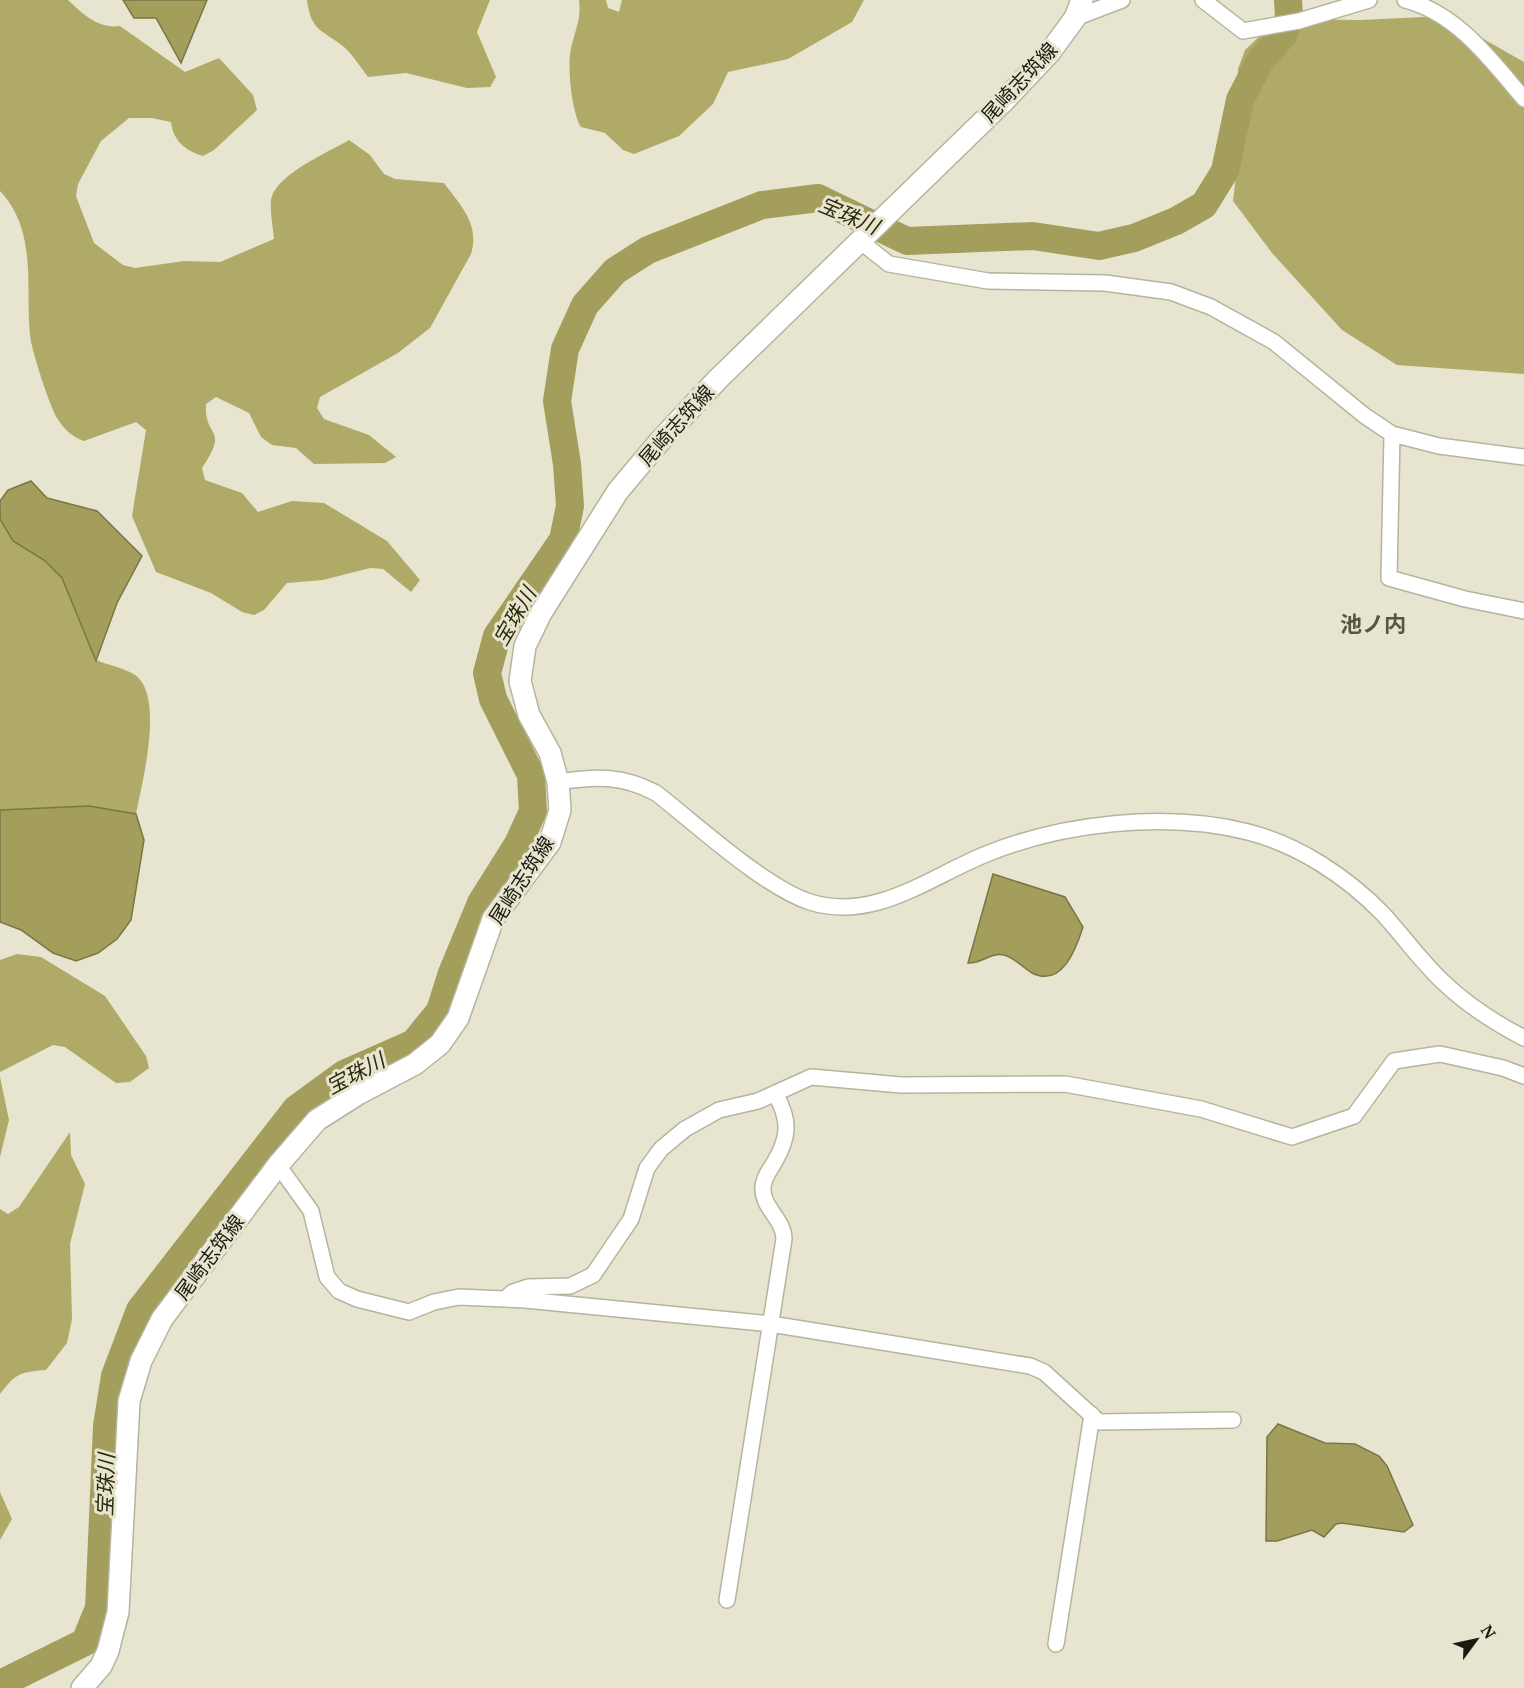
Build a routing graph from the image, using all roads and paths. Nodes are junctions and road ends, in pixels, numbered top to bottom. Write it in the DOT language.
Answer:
graph roads {
  1 [pos="1122,0"];
  2 [pos="1203,0"];
  3 [pos="1369,0"];
  4 [pos="1405,0"];
  5 [pos="1078,9"];
  6 [pos="1524,99"];
  7 [pos="864,239"];
  8 [pos="1392,434"];
  9 [pos="1524,457"];
  10 [pos="1524,611"];
  11 [pos="558,782"];
  12 [pos="1524,1038"];
  13 [pos="1524,1076"];
  14 [pos="775,1093"];
  15 [pos="278,1165"];
  16 [pos="505,1299"];
  17 [pos="771,1324"];
  18 [pos="1092,1415"];
  19 [pos="1233,1420"];
  20 [pos="726,1600"];
  21 [pos="1056,1644"];
  22 [pos="82,1688"];
  1 -- 5 [label="street"];
  2 -- 3 [label="street"];
  4 -- 6 [label="street"];
  5 -- 7 [label="main road, 尾崎志筑線"];
  7 -- 8 [label="street"];
  7 -- 11 [label="main road, 尾崎志筑線"];
  8 -- 9 [label="street"];
  8 -- 10 [label="street"];
  11 -- 12 [label="street"];
  11 -- 15 [label="main road, 尾崎志筑線"];
  13 -- 14 [label="street"];
  14 -- 16 [label="street"];
  14 -- 17 [label="street"];
  15 -- 16 [label="street"];
  15 -- 22 [label="main road, 尾崎志筑線"];
  16 -- 17 [label="street"];
  17 -- 18 [label="street"];
  17 -- 20 [label="street"];
  18 -- 19 [label="street"];
  18 -- 21 [label="street"];
}
